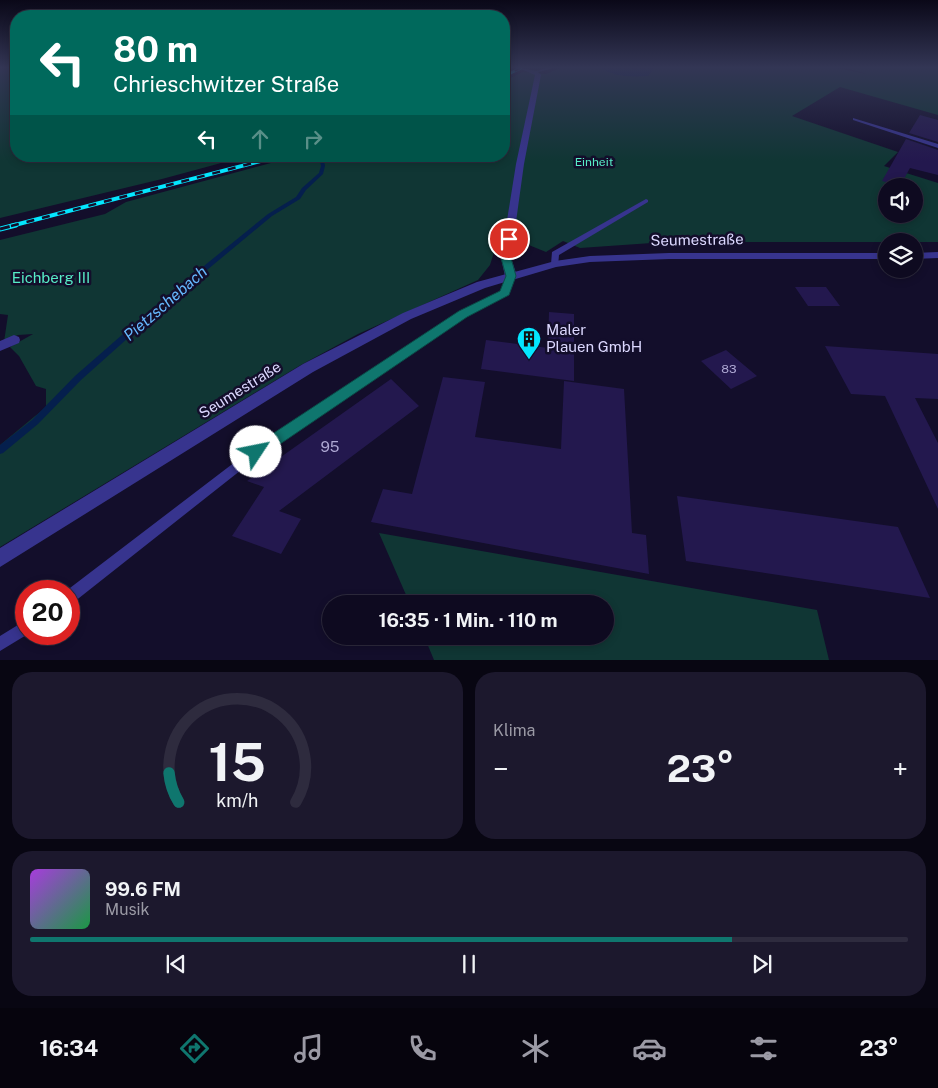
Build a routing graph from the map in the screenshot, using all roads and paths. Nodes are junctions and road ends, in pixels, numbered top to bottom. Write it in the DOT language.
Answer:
graph roads {
  1 [pos="533,99"];
  2 [pos="855,119"];
  3 [pos="938,146"];
  4 [pos="646,201"];
  5 [pos="878,256"];
  6 [pos="923,256"];
  7 [pos="938,256"];
  8 [pos="556,264"];
  9 [pos="511,276"];
  10 [pos="14,340"];
  11 [pos="0,346"];
  12 [pos="0,558"];
  13 [pos="80,588"];
  14 [pos="15,634"];
  15 [pos="0,644"];
  1 -- 9 [label="street"];
  2 -- 3 [label="lane"];
  4 -- 8 [label="lane"];
  5 -- 8 [label="street, Seumestraße"];
  6 -- 7 [label="street"];
  8 -- 9 [label="street, Seumestraße"];
  9 -- 12 [label="street, Seumestraße"];
  9 -- 13 [label="lane"];
  10 -- 11 [label="street"];
  14 -- 15 [label="lane"];
}
